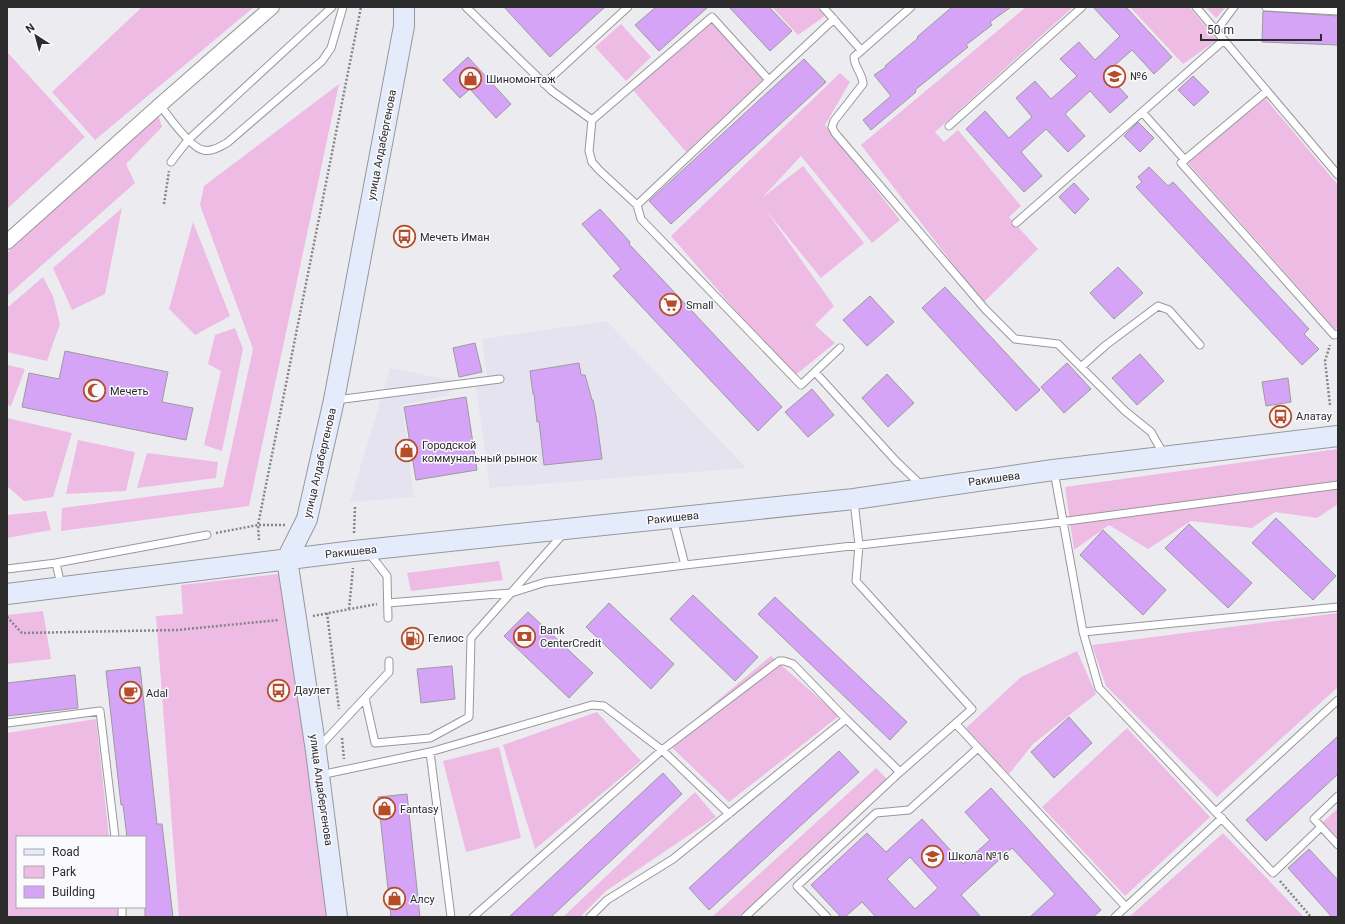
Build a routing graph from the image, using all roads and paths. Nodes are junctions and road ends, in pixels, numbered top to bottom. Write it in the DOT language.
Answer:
graph roads {
  1 [pos="272,7"];
  2 [pos="332,7"];
  3 [pos="344,7"];
  4 [pos="361,7"];
  5 [pos="404,7"];
  6 [pos="466,7"];
  7 [pos="628,7"];
  8 [pos="823,7"];
  9 [pos="911,7"];
  10 [pos="1082,7"];
  11 [pos="1196,7"];
  12 [pos="1234,7"];
  13 [pos="1266,7"];
  14 [pos="1338,11"];
  15 [pos="834,19"];
  16 [pos="1216,31"];
  17 [pos="1224,40"];
  18 [pos="862,50"];
  19 [pos="769,80"];
  20 [pos="544,84"];
  21 [pos="1267,91"];
  22 [pos="160,105"];
  23 [pos="1142,112"];
  24 [pos="592,120"];
  25 [pos="949,126"];
  26 [pos="188,140"];
  27 [pos="1184,160"];
  28 [pos="171,162"];
  29 [pos="1338,175"];
  30 [pos="164,204"];
  31 [pos="636,205"];
  32 [pos="1016,223"];
  33 [pos="7,242"];
  34 [pos="1336,334"];
  35 [pos="1200,345"];
  36 [pos="840,348"];
  37 [pos="1081,367"];
  38 [pos="815,372"];
  39 [pos="500,379"];
  40 [pos="334,400"];
  41 [pos="1330,405"];
  42 [pos="1338,436"];
  43 [pos="1165,457"];
  44 [pos="1053,470"];
  45 [pos="1338,486"];
  46 [pos="925,489"];
  47 [pos="854,499"];
  48 [pos="673,518"];
  49 [pos="1062,521"];
  50 [pos="258,525"];
  51 [pos="305,525"];
  52 [pos="567,530"];
  53 [pos="207,534"];
  54 [pos="259,540"];
  55 [pos="858,545"];
  56 [pos="368,550"];
  57 [pos="287,559"];
  58 [pos="56,563"];
  59 [pos="685,565"];
  60 [pos="7,569"];
  61 [pos="62,587"];
  62 [pos="511,593"];
  63 [pos="7,594"];
  64 [pos="388,603"];
  65 [pos="1338,607"];
  66 [pos="328,613"];
  67 [pos="7,617"];
  68 [pos="388,618"];
  69 [pos="296,619"];
  70 [pos="1083,632"];
  71 [pos="389,661"];
  72 [pos="365,698"];
  73 [pos="1338,700"];
  74 [pos="846,719"];
  75 [pos="7,723"];
  76 [pos="341,724"];
  77 [pos="956,724"];
  78 [pos="978,748"];
  79 [pos="662,750"];
  80 [pos="316,751"];
  81 [pos="430,752"];
  82 [pos="345,770"];
  83 [pos="900,772"];
  84 [pos="320,775"];
  85 [pos="1338,796"];
  86 [pos="1216,812"];
  87 [pos="729,814"];
  88 [pos="1222,818"];
  89 [pos="1321,827"];
  90 [pos="115,836"];
  91 [pos="1338,845"];
  92 [pos="1274,873"];
  93 [pos="1126,906"];
  94 [pos="337,917"];
  95 [pos="451,917"];
  96 [pos="473,917"];
  97 [pos="590,917"];
  98 [pos="745,917"];
  99 [pos="827,917"];
  100 [pos="1115,917"];
  101 [pos="1311,917"];
  1 -- 22 [label="street"];
  2 -- 26 [label="lane"];
  3 -- 26 [label="lane"];
  4 -- 50 [label="path"];
  5 -- 40 [label="street, улица Алдабергенова"];
  6 -- 20 [label="lane"];
  7 -- 20 [label="lane"];
  8 -- 15 [label="lane"];
  9 -- 18 [label="lane"];
  10 -- 25 [label="lane"];
  11 -- 16 [label="lane"];
  12 -- 16 [label="lane"];
  13 -- 14 [label="lane"];
  15 -- 18 [label="lane"];
  15 -- 19 [label="lane"];
  16 -- 17 [label="lane"];
  17 -- 21 [label="lane"];
  17 -- 23 [label="lane"];
  18 -- 37 [label="lane"];
  19 -- 24 [label="lane"];
  19 -- 31 [label="lane"];
  20 -- 24 [label="lane"];
  21 -- 27 [label="lane"];
  21 -- 29 [label="lane"];
  22 -- 26 [label="lane"];
  22 -- 33 [label="street"];
  23 -- 27 [label="lane"];
  23 -- 32 [label="lane"];
  24 -- 31 [label="lane"];
  26 -- 28 [label="lane"];
  27 -- 34 [label="lane"];
  28 -- 30 [label="path"];
  31 -- 38 [label="lane"];
  34 -- 41 [label="path"];
  35 -- 37 [label="lane"];
  36 -- 38 [label="lane"];
  37 -- 43 [label="lane"];
  38 -- 46 [label="lane"];
  39 -- 40 [label="lane"];
  40 -- 51 [label="street, улица Алдабергенова"];
  42 -- 43 [label="street, Ракишева"];
  43 -- 44 [label="street, Ракишева"];
  44 -- 46 [label="street, Ракишева"];
  44 -- 49 [label="lane"];
  45 -- 49 [label="lane"];
  46 -- 47 [label="street, Ракишева"];
  47 -- 48 [label="street, Ракишева"];
  47 -- 55 [label="lane"];
  48 -- 52 [label="street, Ракишева"];
  48 -- 59 [label="lane"];
  49 -- 55 [label="lane"];
  49 -- 70 [label="lane"];
  50 -- 51 [label="path"];
  50 -- 53 [label="path"];
  50 -- 54 [label="path"];
  51 -- 57 [label="street, улица Алдабергенова"];
  52 -- 56 [label="street, Ракишева"];
  52 -- 62 [label="lane"];
  53 -- 58 [label="lane"];
  55 -- 59 [label="lane"];
  55 -- 77 [label="lane"];
  56 -- 57 [label="street, Ракишева"];
  56 -- 64 [label="lane"];
  57 -- 61 [label="street, Ракишева"];
  57 -- 69 [label="street, улица Алдабергенова"];
  58 -- 60 [label="lane"];
  58 -- 61 [label="lane"];
  59 -- 62 [label="lane"];
  61 -- 63 [label="street, Ракишева"];
  62 -- 64 [label="lane"];
  62 -- 72 [label="lane"];
  64 -- 66 [label="path"];
  64 -- 68 [label="lane"];
  65 -- 70 [label="lane"];
  66 -- 69 [label="path"];
  66 -- 76 [label="path"];
  67 -- 69 [label="path"];
  69 -- 80 [label="street, улица Алдабергенова"];
  70 -- 86 [label="lane"];
  71 -- 72 [label="lane"];
  72 -- 76 [label="lane"];
  73 -- 86 [label="lane"];
  74 -- 79 [label="lane"];
  74 -- 83 [label="lane"];
  74 -- 87 [label="lane"];
  75 -- 90 [label="lane"];
  76 -- 80 [label="lane"];
  76 -- 82 [label="path"];
  77 -- 78 [label="lane"];
  77 -- 83 [label="lane"];
  78 -- 93 [label="lane"];
  78 -- 99 [label="lane"];
  79 -- 81 [label="lane"];
  79 -- 87 [label="lane"];
  79 -- 96 [label="lane"];
  80 -- 84 [label="street, улица Алдабергенова"];
  81 -- 82 [label="lane"];
  81 -- 95 [label="lane"];
  82 -- 84 [label="lane"];
  83 -- 98 [label="lane"];
  84 -- 94 [label="street, улица Алдабергенова"];
  85 -- 89 [label="lane"];
  86 -- 88 [label="lane"];
  87 -- 97 [label="lane"];
  88 -- 92 [label="lane"];
  88 -- 93 [label="lane"];
  89 -- 91 [label="lane"];
  89 -- 92 [label="lane"];
  92 -- 101 [label="path"];
  93 -- 100 [label="lane"];
}
